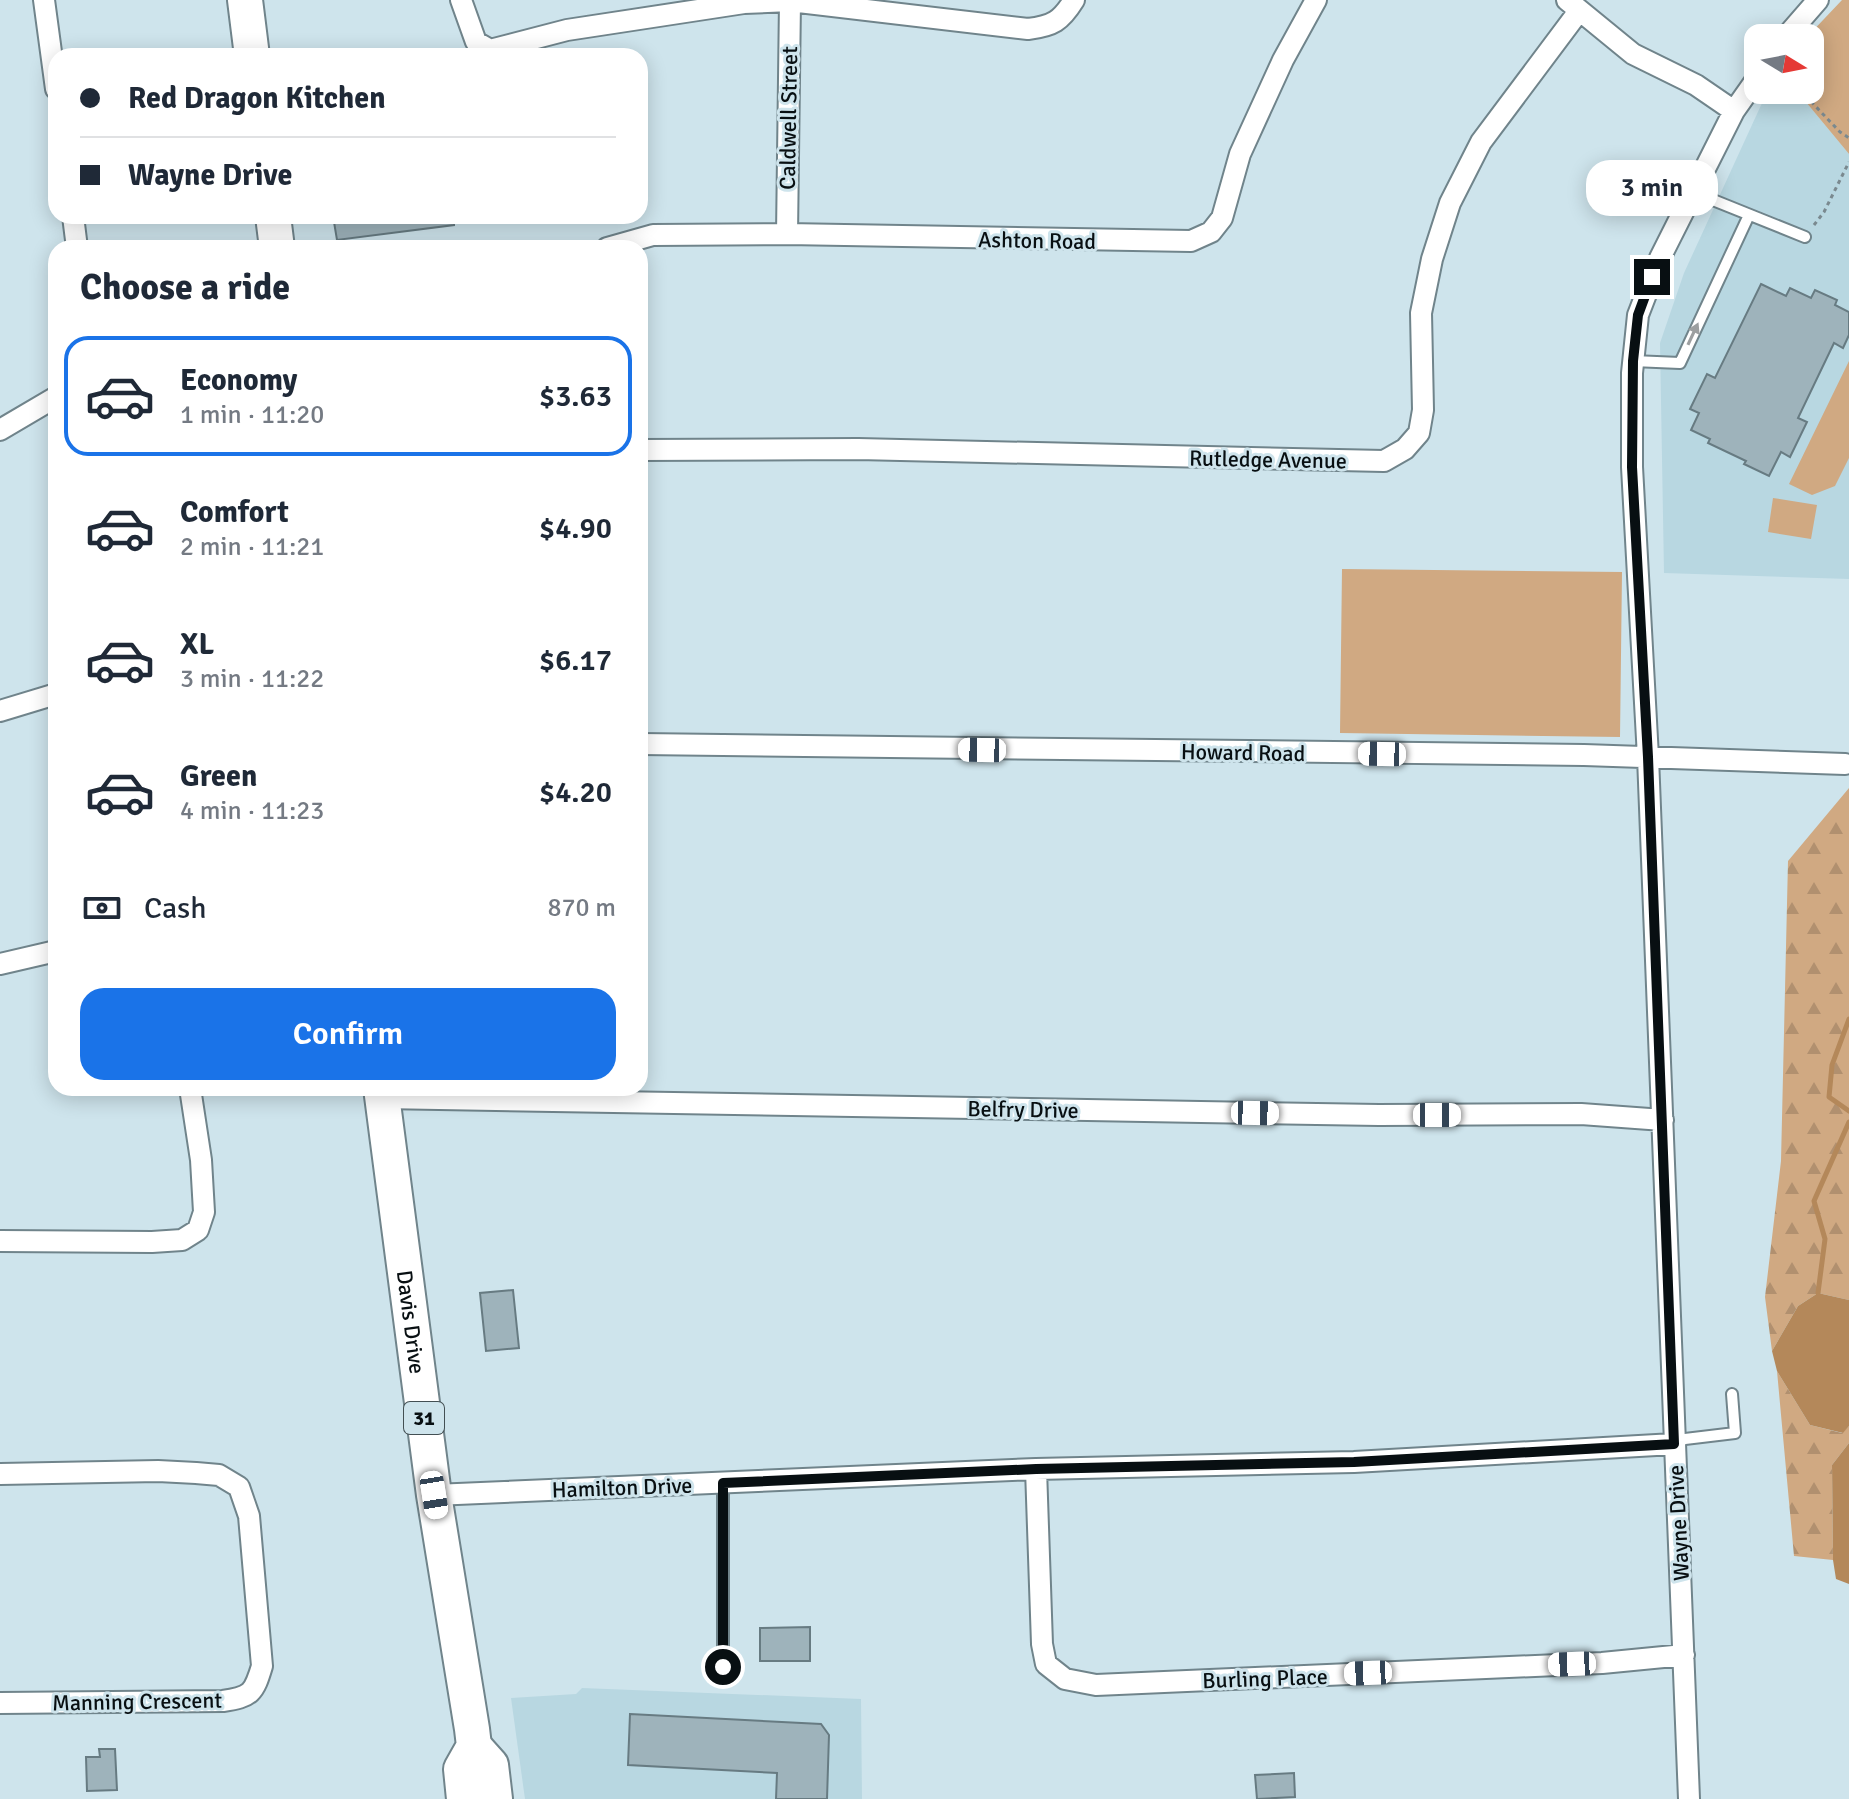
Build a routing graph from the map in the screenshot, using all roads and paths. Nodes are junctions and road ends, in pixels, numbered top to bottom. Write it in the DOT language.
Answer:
graph roads {
  1 [pos="44,0"];
  2 [pos="245,0"];
  3 [pos="461,0"];
  4 [pos="1074,0"];
  5 [pos="1316,0"];
  6 [pos="1818,0"];
  7 [pos="790,1"];
  8 [pos="1573,6"];
  9 [pos="1797,24"];
  10 [pos="50,48"];
  11 [pos="251,48"];
  12 [pos="486,48"];
  13 [pos="498,48"];
  14 [pos="1744,97"];
  15 [pos="1813,104"];
  16 [pos="1734,111"];
  17 [pos="1849,138"];
  18 [pos="1849,162"];
  19 [pos="1693,192"];
  20 [pos="1749,215"];
  21 [pos="787,234"];
  22 [pos="1805,237"];
  23 [pos="635,240"];
  24 [pos="1633,361"];
  25 [pos="48,402"];
  26 [pos="0,430"];
  27 [pos="648,450"];
  28 [pos="48,696"];
  29 [pos="0,711"];
  30 [pos="648,744"];
  31 [pos="1648,757"];
  32 [pos="1845,764"];
  33 [pos="48,953"];
  34 [pos="0,964"];
  35 [pos="191,1096"];
  36 [pos="382,1096"];
  37 [pos="514,1096"];
  38 [pos="1663,1120"];
  39 [pos="0,1241"];
  40 [pos="1732,1394"];
  41 [pos="1674,1444"];
  42 [pos="1036,1469"];
  43 [pos="0,1474"];
  44 [pos="723,1483"];
  45 [pos="434,1495"];
  46 [pos="1684,1655"];
  47 [pos="723,1667"];
  48 [pos="0,1703"];
  49 [pos="474,1746"];
  50 [pos="464,1799"];
  51 [pos="495,1799"];
  52 [pos="1689,1799"];
  1 -- 10 [label="street"];
  2 -- 11 [label="main road"];
  3 -- 12 [label="street"];
  4 -- 7 [label="street"];
  5 -- 21 [label="street, Ashton Road"];
  6 -- 9 [label="street"];
  7 -- 13 [label="street"];
  7 -- 21 [label="street, Caldwell Street"];
  8 -- 16 [label="street"];
  8 -- 27 [label="street, Rutledge Avenue"];
  14 -- 16 [label="street, Wayne Drive"];
  15 -- 17 [label="path"];
  16 -- 19 [label="street, Wayne Drive"];
  18 -- 22 [label="path"];
  19 -- 20 [label="lane"];
  19 -- 24 [label="street, Wayne Drive"];
  20 -- 22 [label="lane"];
  24 -- 20 [label="lane, one-way"];
  21 -- 23 [label="street, Ashton Road"];
  24 -- 31 [label="street, Wayne Drive"];
  25 -- 26 [label="street"];
  28 -- 29 [label="street"];
  30 -- 31 [label="street, Howard Road"];
  31 -- 32 [label="street, Howard Road"];
  31 -- 38 [label="street, Wayne Drive"];
  33 -- 34 [label="street"];
  35 -- 39 [label="street"];
  36 -- 45 [label="main road, Davis Drive / 31"];
  37 -- 38 [label="street, Belfry Drive"];
  38 -- 41 [label="street, Wayne Drive"];
  40 -- 41 [label="lane"];
  41 -- 42 [label="street, Hamilton Drive"];
  41 -- 46 [label="street, Wayne Drive"];
  42 -- 44 [label="street, Hamilton Drive"];
  42 -- 46 [label="street, Burling Place"];
  43 -- 48 [label="street, Manning Crescent"];
  44 -- 45 [label="street, Hamilton Drive"];
  44 -- 47 [label="lane"];
  45 -- 49 [label="main road, Davis Drive / 31"];
  46 -- 52 [label="street, Wayne Drive"];
  49 -- 50 [label="main road, Davis Drive / 31"];
  49 -- 51 [label="main road, Davis Drive / 31"];
}
